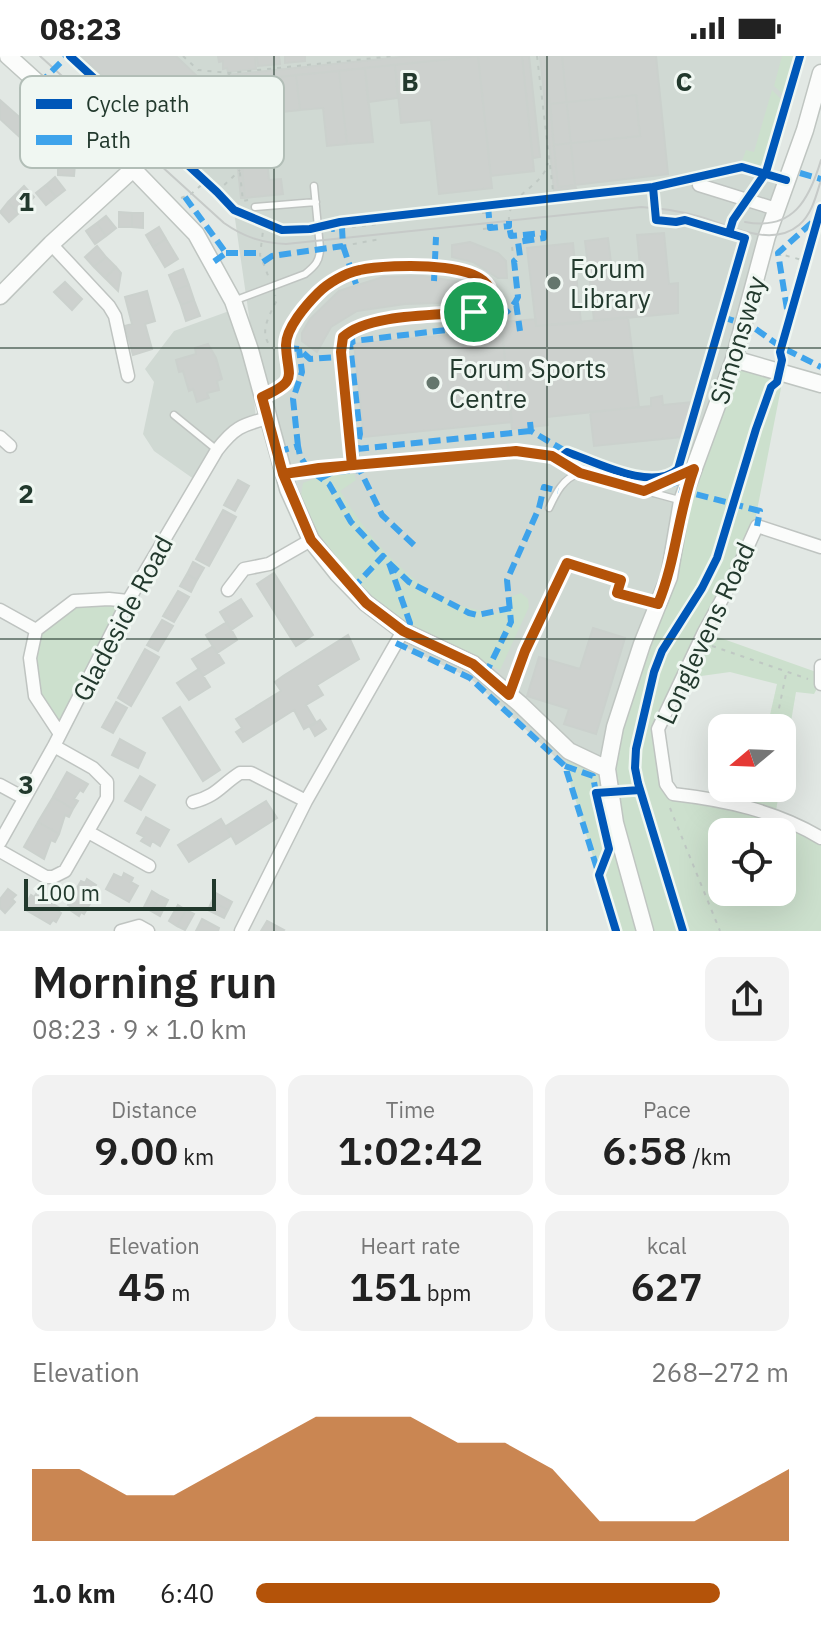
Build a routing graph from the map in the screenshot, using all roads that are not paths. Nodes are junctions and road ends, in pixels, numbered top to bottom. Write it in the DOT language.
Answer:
graph roads {
  1 [pos="8,56"];
  2 [pos="821,73"];
  3 [pos="30,76"];
  4 [pos="133,169"];
  5 [pos="699,185"];
  6 [pos="314,186"];
  7 [pos="316,202"];
  8 [pos="255,207"];
  9 [pos="776,209"];
  10 [pos="51,244"];
  11 [pos="0,296"];
  12 [pos="233,301"];
  13 [pos="734,359"];
  14 [pos="128,376"];
  15 [pos="821,384"];
  16 [pos="262,397"];
  17 [pos="174,415"];
  18 [pos="268,418"];
  19 [pos="217,450"];
  20 [pos="318,458"];
  21 [pos="352,465"];
  22 [pos="319,468"];
  23 [pos="694,469"];
  24 [pos="580,473"];
  25 [pos="283,474"];
  26 [pos="644,491"];
  27 [pos="682,501"];
  28 [pos="549,508"];
  29 [pos="311,540"];
  30 [pos="821,547"];
  31 [pos="228,590"];
  32 [pos="128,601"];
  33 [pos="658,604"];
  34 [pos="0,610"];
  35 [pos="36,630"];
  36 [pos="403,631"];
  37 [pos="821,666"];
  38 [pos="821,683"];
  39 [pos="509,695"];
  40 [pos="57,740"];
  41 [pos="607,769"];
  42 [pos="0,785"];
  43 [pos="24,798"];
  44 [pos="306,801"];
  45 [pos="193,802"];
  46 [pos="90,833"];
  47 [pos="821,838"];
  48 [pos="0,842"];
  49 [pos="0,851"];
  50 [pos="149,866"];
  51 [pos="121,931"];
  52 [pos="148,931"];
  53 [pos="241,931"];
  54 [pos="645,931"];
  1 -- 3 [label="street"];
  2 -- 9 [label="street, Simonsway"];
  4 -- 10 [label="street"];
  4 -- 12 [label="street"];
  5 -- 9 [label="street"];
  6 -- 7 [label="lane"];
  7 -- 8 [label="lane"];
  7 -- 12 [label="lane"];
  9 -- 13 [label="street, Simonsway"];
  10 -- 11 [label="street"];
  10 -- 14 [label="street"];
  12 -- 16 [label="street"];
  13 -- 15 [label="street"];
  13 -- 23 [label="street, Simonsway"];
  16 -- 18 [label="street"];
  16 -- 21 [label="lane"];
  17 -- 19 [label="lane"];
  18 -- 19 [label="street, Gladeside Road"];
  18 -- 25 [label="street"];
  19 -- 32 [label="street, Gladeside Road"];
  20 -- 22 [label="lane"];
  21 -- 22 [label="lane"];
  21 -- 24 [label="lane"];
  22 -- 25 [label="lane"];
  23 -- 26 [label="lane"];
  23 -- 27 [label="street, Simonsway"];
  24 -- 26 [label="lane"];
  24 -- 28 [label="lane"];
  25 -- 29 [label="street"];
  26 -- 27 [label="lane"];
  27 -- 33 [label="street, Simonsway"];
  29 -- 31 [label="street"];
  29 -- 36 [label="street"];
  30 -- 47 [label="street, Longlevens Road"];
  32 -- 35 [label="street"];
  32 -- 40 [label="street, Gladeside Road"];
  33 -- 39 [label="lane"];
  33 -- 41 [label="street, Simonsway"];
  34 -- 35 [label="street"];
  35 -- 40 [label="street"];
  36 -- 39 [label="street"];
  36 -- 44 [label="street"];
  37 -- 38 [label="street"];
  39 -- 41 [label="street"];
  40 -- 43 [label="street, Gladeside Road"];
  40 -- 46 [label="street"];
  41 -- 54 [label="street, Simonsway"];
  42 -- 43 [label="street"];
  43 -- 48 [label="street, Gladeside Road"];
  44 -- 45 [label="street"];
  44 -- 53 [label="street"];
  46 -- 49 [label="street"];
  46 -- 50 [label="street"];
  51 -- 52 [label="street"];
}
